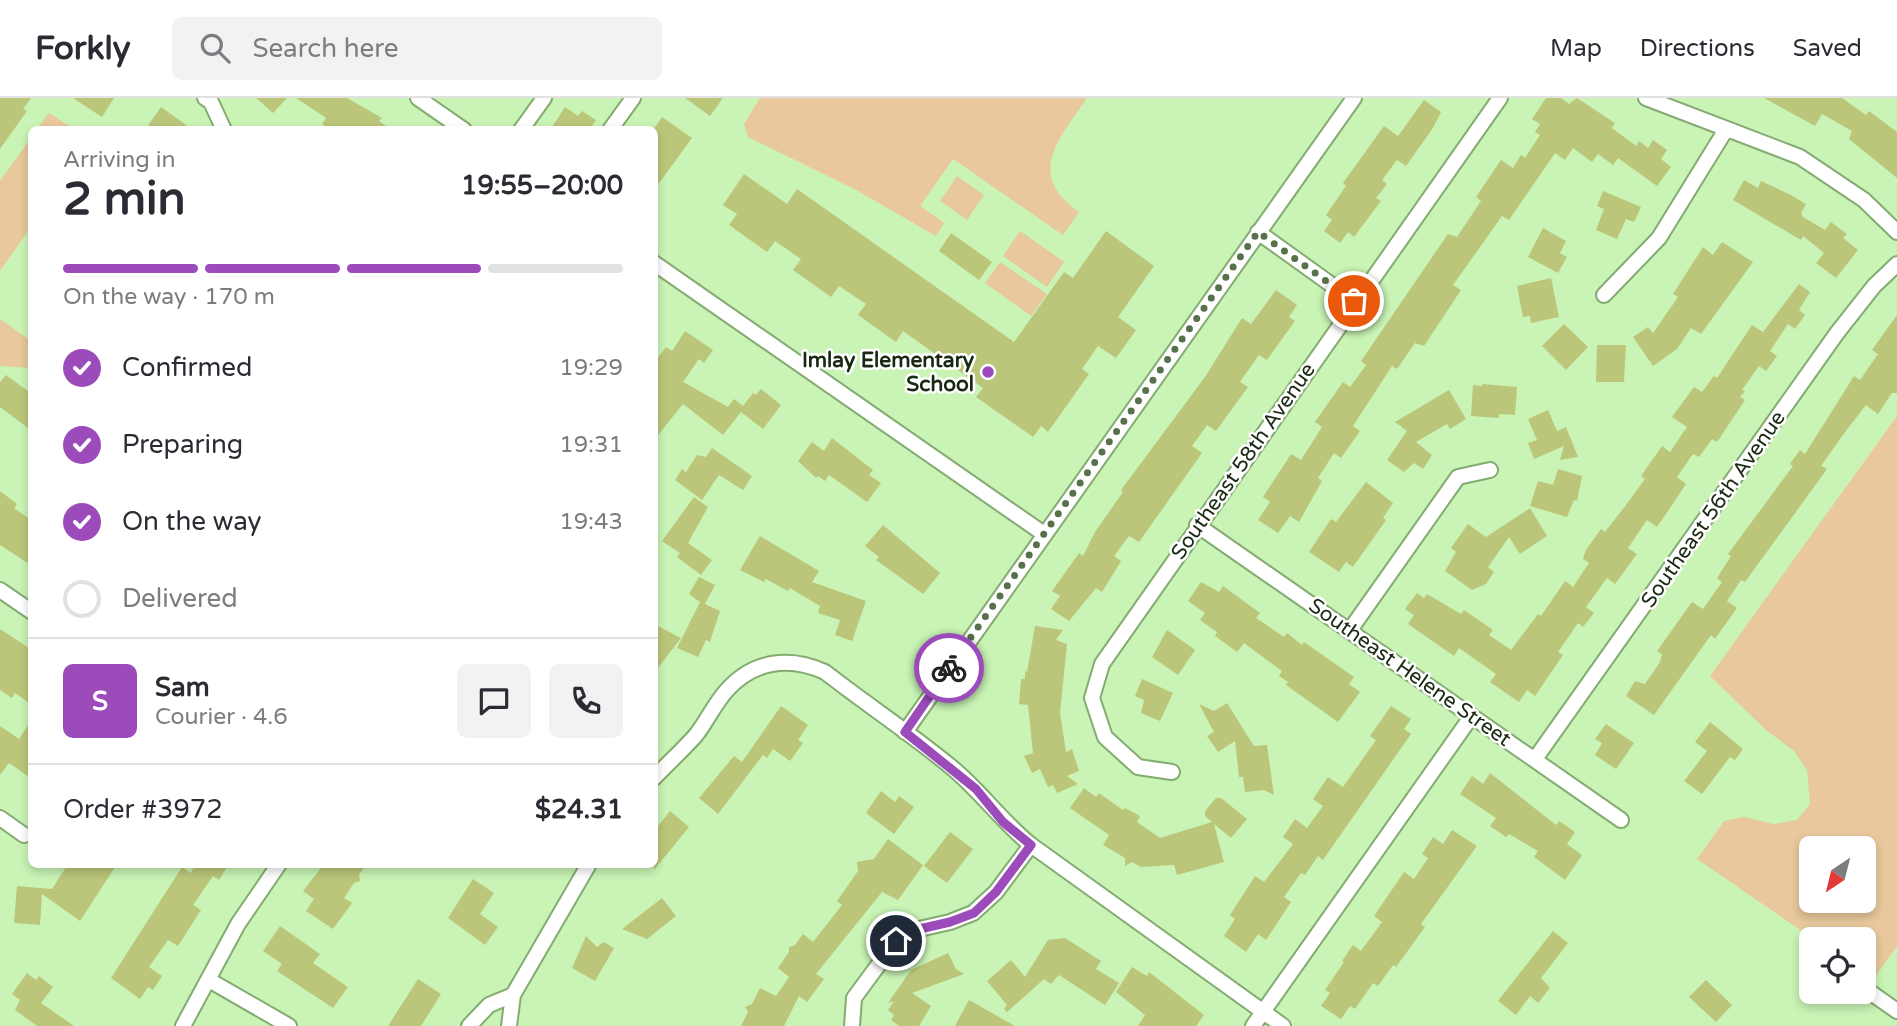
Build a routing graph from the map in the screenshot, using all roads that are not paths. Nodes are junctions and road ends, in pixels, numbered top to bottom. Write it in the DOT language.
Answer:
graph roads {
  1 [pos="205,98"];
  2 [pos="418,98"];
  3 [pos="544,98"];
  4 [pos="633,98"];
  5 [pos="1354,98"];
  6 [pos="1500,98"];
  7 [pos="1646,98"];
  8 [pos="223,126"];
  9 [pos="458,126"];
  10 [pos="524,126"];
  11 [pos="613,126"];
  12 [pos="1725,131"];
  13 [pos="1258,232"];
  14 [pos="1897,232"];
  15 [pos="1897,264"];
  16 [pos="658,266"];
  17 [pos="1604,295"];
  18 [pos="1354,301"];
  19 [pos="1489,470"];
  20 [pos="1197,525"];
  21 [pos="1044,534"];
  22 [pos="0,590"];
  23 [pos="28,609"];
  24 [pos="1350,629"];
  25 [pos="1471,717"];
  26 [pos="905,732"];
  27 [pos="1535,759"];
  28 [pos="1172,772"];
  29 [pos="658,774"];
  30 [pos="0,818"];
  31 [pos="1621,820"];
  32 [pos="24,835"];
  33 [pos="1031,845"];
  34 [pos="276,868"];
  35 [pos="587,868"];
  36 [pos="209,980"];
  37 [pos="513,995"];
  38 [pos="1876,996"];
  39 [pos="1897,1011"];
  40 [pos="1264,1013"];
  41 [pos="183,1026"];
  42 [pos="289,1026"];
  43 [pos="469,1026"];
  44 [pos="509,1026"];
  45 [pos="852,1026"];
  46 [pos="1253,1026"];
  47 [pos="1283,1026"];
  1 -- 8 [label="street"];
  2 -- 9 [label="street"];
  3 -- 10 [label="street"];
  4 -- 11 [label="street"];
  5 -- 13 [label="street"];
  6 -- 18 [label="street, Southeast 58th Avenue"];
  7 -- 12 [label="street"];
  12 -- 14 [label="street"];
  12 -- 17 [label="street"];
  13 -- 18 [label="street"];
  13 -- 21 [label="street"];
  15 -- 27 [label="street, Southeast 56th Avenue"];
  16 -- 21 [label="street"];
  18 -- 20 [label="street, Southeast 58th Avenue"];
  19 -- 24 [label="street"];
  20 -- 24 [label="street, Southeast Helene Street"];
  20 -- 28 [label="street, Southeast 58th Avenue"];
  21 -- 26 [label="street"];
  22 -- 23 [label="street"];
  24 -- 25 [label="street, Southeast Helene Street"];
  25 -- 27 [label="street, Southeast Helene Street"];
  25 -- 40 [label="street"];
  26 -- 29 [label="street"];
  26 -- 33 [label="street"];
  27 -- 31 [label="street, Southeast Helene Street"];
  30 -- 32 [label="street"];
  33 -- 40 [label="street"];
  33 -- 45 [label="street"];
  34 -- 36 [label="street"];
  35 -- 37 [label="street"];
  36 -- 41 [label="street"];
  36 -- 42 [label="street"];
  37 -- 43 [label="street"];
  37 -- 44 [label="street"];
  38 -- 39 [label="street"];
  40 -- 46 [label="street"];
  40 -- 47 [label="street"];
}
